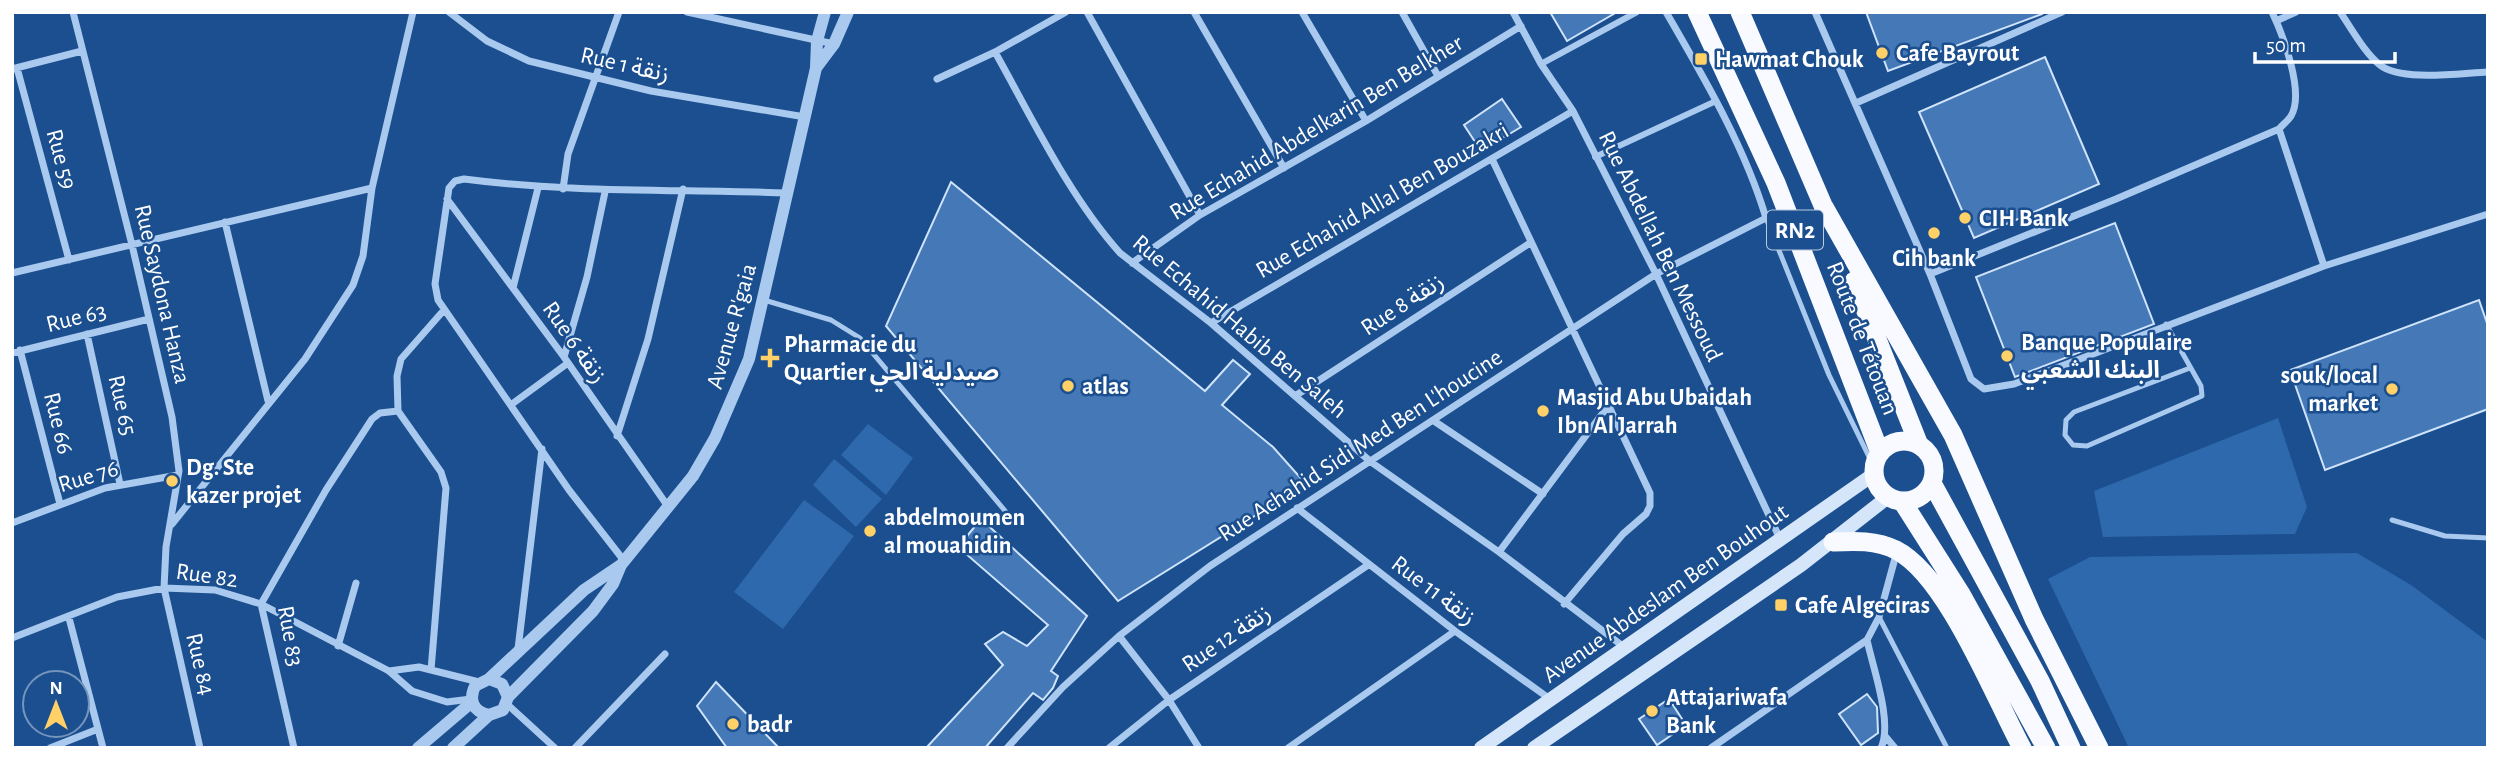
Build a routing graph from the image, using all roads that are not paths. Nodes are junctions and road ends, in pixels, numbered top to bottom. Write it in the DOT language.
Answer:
graph roads {
  1 [pos="72,12"];
  2 [pos="413,12"];
  3 [pos="449,12"];
  4 [pos="619,12"];
  5 [pos="687,12"];
  6 [pos="825,12"];
  7 [pos="848,12"];
  8 [pos="1066,12"];
  9 [pos="1087,12"];
  10 [pos="1194,12"];
  11 [pos="1302,12"];
  12 [pos="1402,12"];
  13 [pos="1513,12"];
  14 [pos="1637,12"];
  15 [pos="1666,12"];
  16 [pos="1696,12"];
  17 [pos="1740,12"];
  18 [pos="1815,12"];
  19 [pos="2062,12"];
  20 [pos="2272,12"];
  21 [pos="2296,12"];
  22 [pos="2340,12"];
  23 [pos="2052,14"];
  24 [pos="2276,21"];
  25 [pos="1521,26"];
  26 [pos="817,41"];
  27 [pos="834,44"];
  28 [pos="82,51"];
  29 [pos="995,52"];
  30 [pos="1541,64"];
  31 [pos="816,68"];
  32 [pos="15,69"];
  33 [pos="2488,72"];
  34 [pos="1438,76"];
  35 [pos="596,78"];
  36 [pos="937,79"];
  37 [pos="1716,101"];
  38 [pos="1856,103"];
  39 [pos="1573,111"];
  40 [pos="805,117"];
  41 [pos="1366,121"];
  42 [pos="2279,129"];
  43 [pos="1595,157"];
  44 [pos="1492,159"];
  45 [pos="1284,168"];
  46 [pos="372,188"];
  47 [pos="538,188"];
  48 [pos="563,189"];
  49 [pos="682,189"];
  50 [pos="605,191"];
  51 [pos="787,193"];
  52 [pos="447,199"];
  53 [pos="1824,207"];
  54 [pos="2488,214"];
  55 [pos="1200,215"];
  56 [pos="1766,218"];
  57 [pos="225,222"];
  58 [pos="1796,233"];
  59 [pos="1530,243"];
  60 [pos="132,245"];
  61 [pos="69,260"];
  62 [pos="1132,263"];
  63 [pos="2324,267"];
  64 [pos="12,273"];
  65 [pos="1656,274"];
  66 [pos="1930,274"];
  67 [pos="513,288"];
  68 [pos="764,300"];
  69 [pos="444,310"];
  70 [pos="149,319"];
  71 [pos="1211,323"];
  72 [pos="2166,324"];
  73 [pos="1573,330"];
  74 [pos="87,334"];
  75 [pos="16,352"];
  76 [pos="566,360"];
  77 [pos="2190,368"];
  78 [pos="1295,396"];
  79 [pos="268,401"];
  80 [pos="512,404"];
  81 [pos="1608,406"];
  82 [pos="398,411"];
  83 [pos="1434,421"];
  84 [pos="617,436"];
  85 [pos="1919,445"];
  86 [pos="542,449"];
  87 [pos="1371,463"];
  88 [pos="1876,465"];
  89 [pos="178,475"];
  90 [pos="1932,483"];
  91 [pos="120,484"];
  92 [pos="1543,494"];
  93 [pos="1895,499"];
  94 [pos="60,505"];
  95 [pos="1297,508"];
  96 [pos="670,509"];
  97 [pos="1006,512"];
  98 [pos="2392,520"];
  99 [pos="12,523"];
  100 [pos="170,526"];
  101 [pos="2488,538"];
  102 [pos="1999,540"];
  103 [pos="1780,541"];
  104 [pos="1833,542"];
  105 [pos="1897,551"];
  106 [pos="1499,552"];
  107 [pos="623,564"];
  108 [pos="1368,565"];
  109 [pos="356,583"];
  110 [pos="164,588"];
  111 [pos="1961,594"];
  112 [pos="261,604"];
  113 [pos="1564,604"];
  114 [pos="1879,617"];
  115 [pos="69,618"];
  116 [pos="1455,631"];
  117 [pos="1119,636"];
  118 [pos="12,638"];
  119 [pos="1867,640"];
  120 [pos="2018,640"];
  121 [pos="338,646"];
  122 [pos="1624,647"];
  123 [pos="519,649"];
  124 [pos="1975,653"];
  125 [pos="664,654"];
  126 [pos="430,670"];
  127 [pos="389,671"];
  128 [pos="484,680"];
  129 [pos="1550,699"];
  130 [pos="1169,700"];
  131 [pos="472,701"];
  132 [pos="507,701"];
  133 [pos="489,715"];
  134 [pos="98,729"];
  135 [pos="1885,736"];
  136 [pos="50,748"];
  137 [pos="103,748"];
  138 [pos="200,748"];
  139 [pos="294,748"];
  140 [pos="418,748"];
  141 [pos="453,748"];
  142 [pos="555,748"];
  143 [pos="575,748"];
  144 [pos="1007,748"];
  145 [pos="1108,748"];
  146 [pos="1199,748"];
  147 [pos="1288,748"];
  148 [pos="1481,748"];
  149 [pos="1534,748"];
  150 [pos="1711,748"];
  151 [pos="1881,748"];
  152 [pos="1895,748"];
  153 [pos="1947,748"];
  154 [pos="2022,748"];
  155 [pos="2046,748"];
  156 [pos="2071,748"];
  157 [pos="2099,748"];
  1 -- 28 [label="street, Rue Saydona Hanza"];
  2 -- 46 [label="street"];
  3 -- 35 [label="street, Rue 1 زنقة"];
  4 -- 35 [label="street"];
  5 -- 26 [label="street"];
  6 -- 26 [label="street, Avenue R'gaia"];
  7 -- 27 [label="street, Avenue R'gaia"];
  8 -- 29 [label="street"];
  9 -- 55 [label="street"];
  10 -- 45 [label="street"];
  11 -- 41 [label="street"];
  12 -- 34 [label="street"];
  13 -- 25 [label="street, Rue Abdellah Ben Messoud"];
  14 -- 30 [label="street"];
  15 -- 37 [label="street"];
  16 -- 58 [label="highway, Route de Tétouan / RN2"];
  17 -- 53 [label="highway, Route de Tétouan / RN2"];
  18 -- 38 [label="street"];
  19 -- 23 [label="street"];
  20 -- 24 [label="street"];
  21 -- 24 [label="street"];
  22 -- 33 [label="street"];
  23 -- 38 [label="street"];
  24 -- 42 [label="street"];
  25 -- 30 [label="street, Rue Abdellah Ben Messoud"];
  25 -- 34 [label="street, Rue Echahid Abdelkarin Ben Belkher"];
  26 -- 27 [label="street"];
  26 -- 31 [label="street, Avenue R'gaia"];
  27 -- 31 [label="street, Avenue R'gaia"];
  28 -- 32 [label="street"];
  28 -- 60 [label="street, Rue Saydona Hanza"];
  29 -- 36 [label="street"];
  29 -- 62 [label="street, Rue Echahid Habib Ben Saleh"];
  30 -- 39 [label="street, Rue Abdellah Ben Messoud"];
  31 -- 40 [label="street, Avenue R'gaia"];
  32 -- 61 [label="street, Rue 59"];
  34 -- 41 [label="street, Rue Echahid Abdelkarin Ben Belkher"];
  35 -- 40 [label="street, Rue 1 زنقة"];
  35 -- 48 [label="street"];
  37 -- 43 [label="street"];
  37 -- 56 [label="street"];
  38 -- 66 [label="street"];
  39 -- 43 [label="street, Rue Abdellah Ben Messoud"];
  39 -- 44 [label="street, Rue Echahid Allal Ben Bouzakri"];
  40 -- 51 [label="street, Avenue R'gaia"];
  41 -- 45 [label="street, Rue Echahid Abdelkarin Ben Belkher"];
  42 -- 63 [label="street"];
  42 -- 66 [label="street"];
  43 -- 65 [label="street, Rue Abdellah Ben Messoud"];
  44 -- 59 [label="street"];
  44 -- 71 [label="street, Rue Echahid Allal Ben Bouzakri"];
  45 -- 55 [label="street, Rue Echahid Abdelkarin Ben Belkher"];
  46 -- 57 [label="street"];
  46 -- 79 [label="street"];
  47 -- 48 [label="street"];
  47 -- 52 [label="street"];
  47 -- 67 [label="street"];
  48 -- 50 [label="street"];
  49 -- 50 [label="street"];
  49 -- 51 [label="street"];
  49 -- 84 [label="street"];
  50 -- 76 [label="street"];
  51 -- 68 [label="street, Avenue R'gaia"];
  52 -- 67 [label="street, Rue 6 زنقة"];
  52 -- 69 [label="street"];
  53 -- 85 [label="highway, Route de Tétouan / RN2"];
  53 -- 102 [label="highway"];
  54 -- 63 [label="street"];
  55 -- 62 [label="street, Rue Echahid Abdelkarin Ben Belkher"];
  56 -- 58 [label="street"];
  56 -- 65 [label="street, Rue Achahid Sidi Med Ben L'houcine"];
  56 -- 88 [label="lane"];
  57 -- 60 [label="street"];
  57 -- 79 [label="street"];
  58 -- 88 [label="highway, Route de Tétouan / RN2"];
  59 -- 73 [label="street"];
  59 -- 78 [label="street, Rue 8 زنقة"];
  60 -- 61 [label="street"];
  60 -- 70 [label="street, Rue Saydona Hanza"];
  61 -- 64 [label="street"];
  62 -- 71 [label="street, Rue Echahid Habib Ben Saleh"];
  63 -- 72 [label="street"];
  65 -- 73 [label="street, Rue Achahid Sidi Med Ben L'houcine"];
  65 -- 103 [label="street, Rue Abdellah Ben Messoud"];
  66 -- 72 [label="street"];
  67 -- 76 [label="street, Rue 6 زنقة"];
  68 -- 96 [label="street, Avenue R'gaia"];
  68 -- 97 [label="lane"];
  69 -- 80 [label="street"];
  69 -- 82 [label="street"];
  70 -- 74 [label="street, Rue 63"];
  70 -- 89 [label="street, Rue Saydona Hanza"];
  71 -- 78 [label="street, Rue Echahid Habib Ben Saleh"];
  72 -- 77 [label="lane"];
  73 -- 81 [label="street"];
  73 -- 83 [label="street, Rue Achahid Sidi Med Ben L'houcine"];
  74 -- 75 [label="street, Rue 63"];
  74 -- 91 [label="street, Rue 65"];
  75 -- 94 [label="street, Rue 66"];
  76 -- 80 [label="street"];
  76 -- 84 [label="street, Rue 6 زنقة"];
  77 -- 77 [label="lane"];
  78 -- 87 [label="street, Rue Echahid Habib Ben Saleh"];
  79 -- 100 [label="street"];
  80 -- 86 [label="street"];
  81 -- 92 [label="street"];
  81 -- 113 [label="street"];
  82 -- 112 [label="street, Rue 83"];
  82 -- 126 [label="street"];
  83 -- 87 [label="street, Rue Achahid Sidi Med Ben L'houcine"];
  83 -- 92 [label="street"];
  84 -- 96 [label="street, Rue 6 زنقة"];
  85 -- 88 [label="highway, Route de Tétouan"];
  85 -- 90 [label="highway, Route de Tétouan / RN2"];
  86 -- 107 [label="street"];
  86 -- 123 [label="street"];
  87 -- 95 [label="street, Rue Achahid Sidi Med Ben L'houcine"];
  87 -- 106 [label="street, Rue Echahid Habib Ben Saleh"];
  88 -- 93 [label="highway, Route de Tétouan / RN2"];
  88 -- 103 [label="main road, Avenue Abdeslam Ben Bouhout"];
  89 -- 91 [label="street, Rue 76"];
  89 -- 100 [label="street, Rue Saydona Hanza"];
  90 -- 93 [label="highway"];
  90 -- 120 [label="highway, Route de Tétouan / RN2"];
  91 -- 94 [label="street, Rue 76"];
  92 -- 106 [label="street"];
  93 -- 104 [label="main road, Avenue Abdeslam Ben Bouhout"];
  93 -- 111 [label="highway, Route de Tétouan / RN2"];
  94 -- 99 [label="street, Rue 76"];
  95 -- 108 [label="street, Rue 11 زنقة"];
  95 -- 117 [label="street, Rue Achahid Sidi Med Ben L'houcine"];
  96 -- 107 [label="street, Avenue R'gaia"];
  98 -- 101 [label="lane"];
  100 -- 110 [label="street, Rue Saydona Hanza"];
  102 -- 120 [label="highway"];
  102 -- 157 [label="highway"];
  103 -- 122 [label="main road, Avenue Abdeslam Ben Bouhout"];
  104 -- 105 [label="highway"];
  104 -- 149 [label="main road, Avenue Abdeslam Ben Bouhout"];
  105 -- 114 [label="street"];
  105 -- 124 [label="highway"];
  106 -- 113 [label="street, Rue Echahid Habib Ben Saleh"];
  107 -- 123 [label="street, Avenue R'gaia"];
  107 -- 132 [label="street, Avenue R'gaia"];
  108 -- 116 [label="street, Rue 11 زنقة"];
  108 -- 130 [label="street, Rue 12 زنقة"];
  109 -- 121 [label="street"];
  110 -- 112 [label="street, Rue 82"];
  110 -- 115 [label="street, Rue 82"];
  110 -- 138 [label="street, Rue 84"];
  111 -- 124 [label="highway"];
  111 -- 155 [label="highway, Route de Tétouan / RN2"];
  112 -- 121 [label="street, Rue 82"];
  112 -- 139 [label="street, Rue 83"];
  113 -- 122 [label="street, Rue Echahid Habib Ben Saleh"];
  114 -- 119 [label="street"];
  114 -- 153 [label="lane"];
  115 -- 118 [label="street, Rue 82"];
  115 -- 134 [label="street"];
  116 -- 129 [label="street, Rue 11 زنقة"];
  116 -- 147 [label="street"];
  117 -- 130 [label="street"];
  117 -- 144 [label="street, Rue Achahid Sidi Med Ben L'houcine"];
  119 -- 135 [label="street"];
  119 -- 150 [label="street"];
  120 -- 156 [label="highway, Route de Tétouan / RN2"];
  121 -- 127 [label="street, Rue 82"];
  122 -- 129 [label="main road, Avenue Abdeslam Ben Bouhout"];
  123 -- 128 [label="street, Avenue R'gaia"];
  124 -- 154 [label="highway"];
  125 -- 143 [label="street"];
  126 -- 127 [label="street, Rue 82"];
  126 -- 128 [label="street, Rue 82"];
  127 -- 131 [label="street, Rue 82"];
  128 -- 131 [label="street"];
  128 -- 132 [label="street"];
  129 -- 148 [label="main road, Avenue Abdeslam Ben Bouhout"];
  130 -- 145 [label="street, Rue 12 زنقة"];
  130 -- 146 [label="street"];
  131 -- 133 [label="street"];
  131 -- 140 [label="street"];
  132 -- 133 [label="street"];
  132 -- 142 [label="street"];
  133 -- 141 [label="street"];
  134 -- 136 [label="street"];
  134 -- 137 [label="street"];
  135 -- 151 [label="street"];
  135 -- 152 [label="street"];
}
